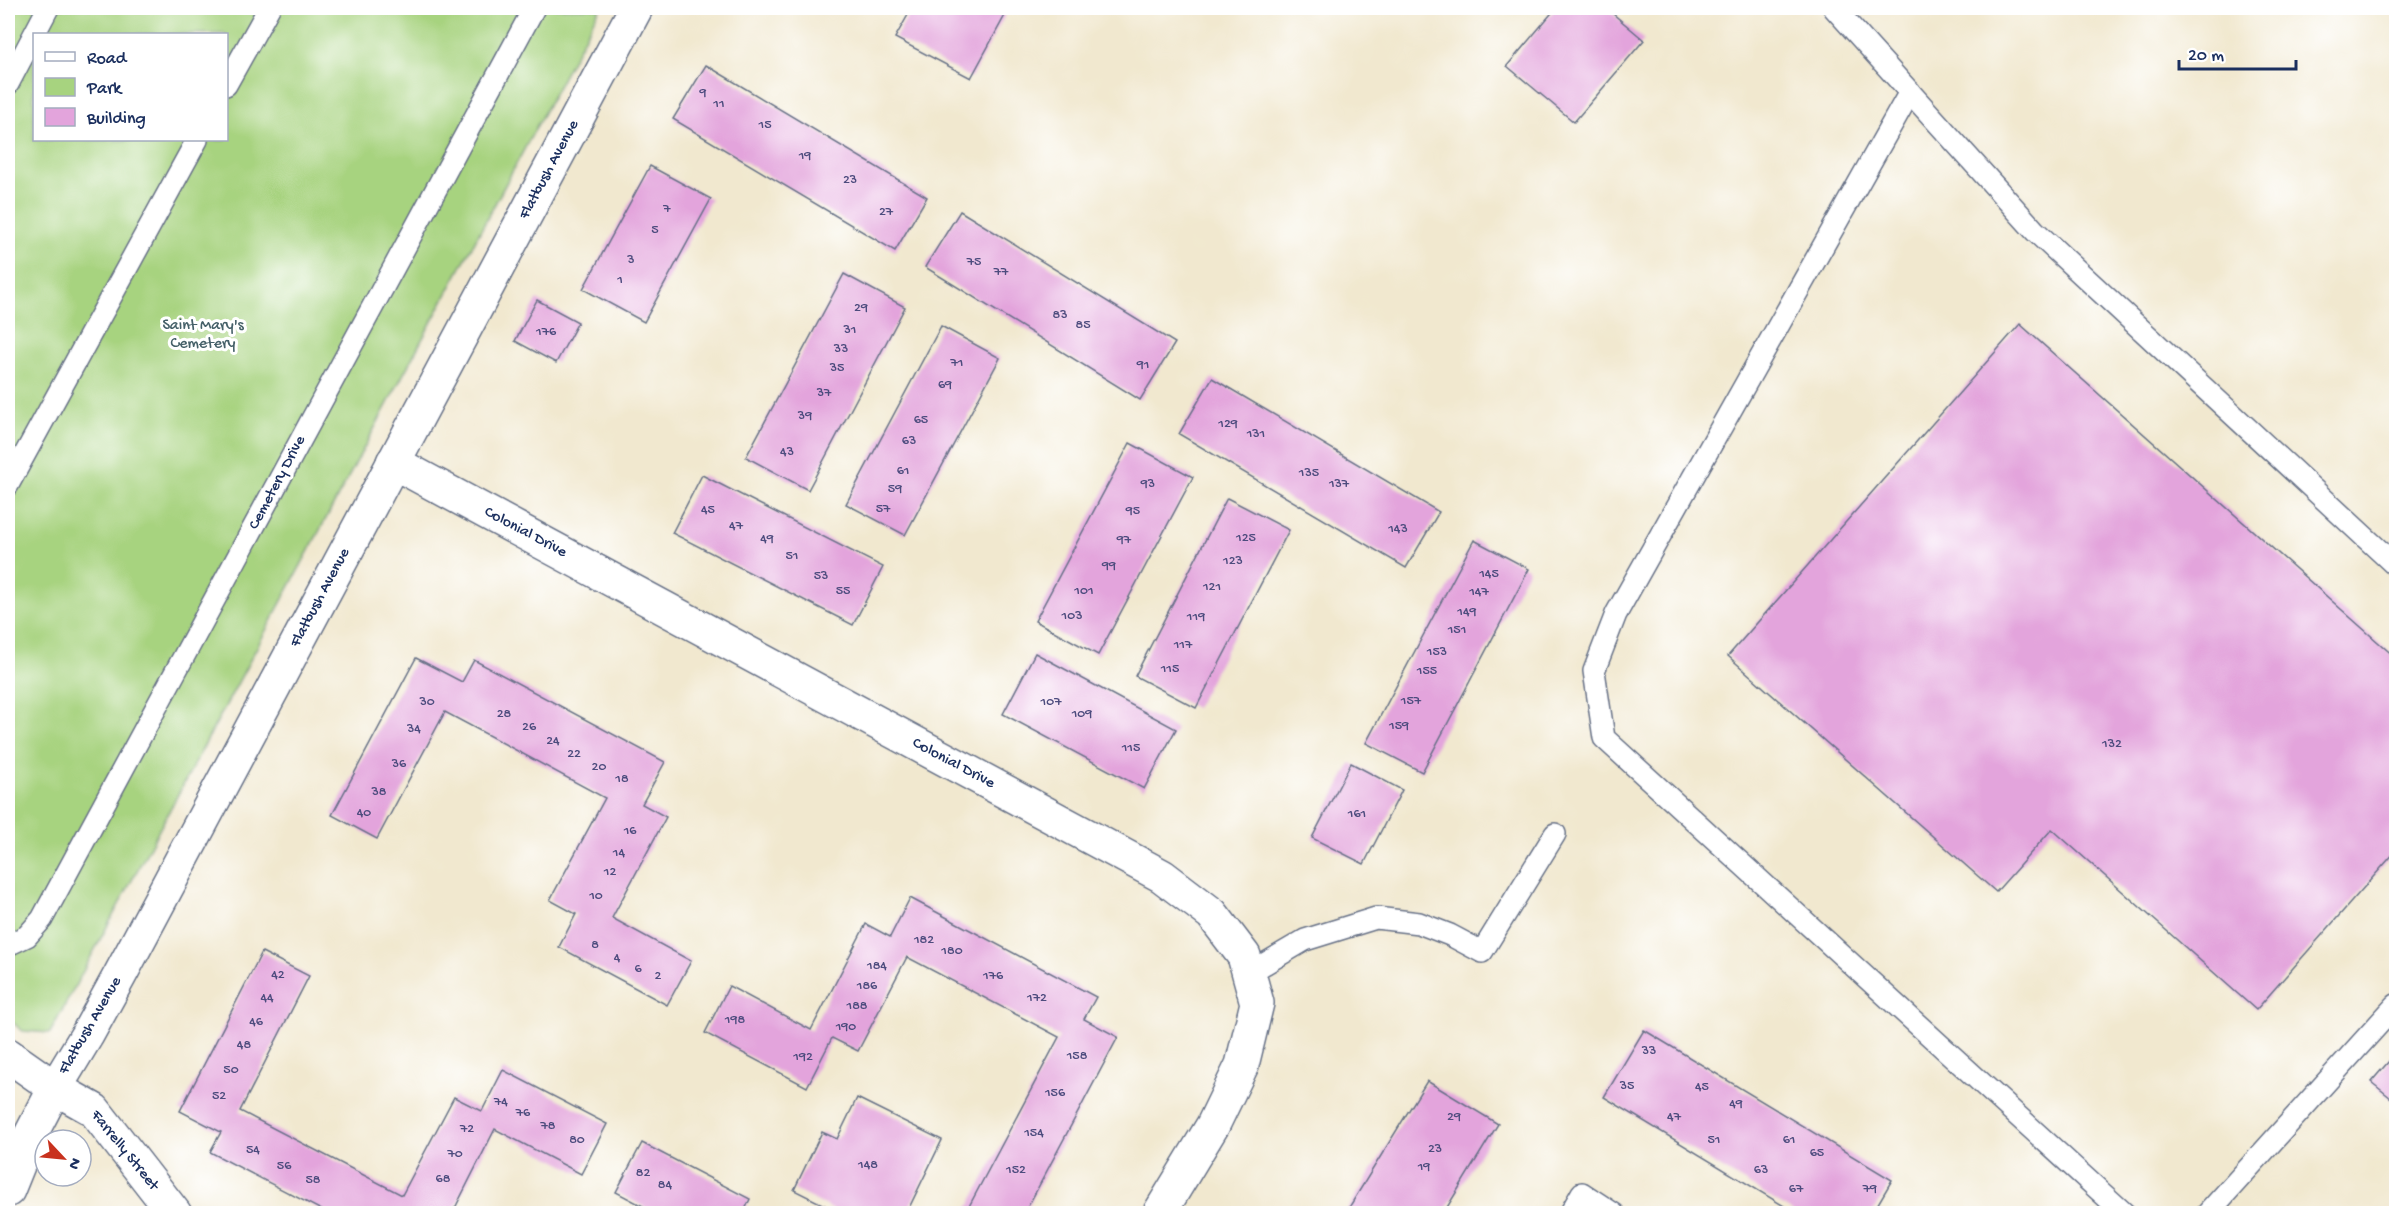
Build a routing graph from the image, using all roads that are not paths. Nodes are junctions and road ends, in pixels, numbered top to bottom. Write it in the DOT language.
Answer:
graph roads {
  1 [pos="48,8"];
  2 [pos="269,8"];
  3 [pos="534,8"];
  4 [pos="636,8"];
  5 [pos="1833,8"];
  6 [pos="35,33"];
  7 [pos="33,36"];
  8 [pos="228,82"];
  9 [pos="8,84"];
  10 [pos="1910,92"];
  11 [pos="196,141"];
  12 [pos="393,462"];
  13 [pos="8,485"];
  14 [pos="2397,566"];
  15 [pos="1554,834"];
  16 [pos="8,945"];
  17 [pos="1249,973"];
  18 [pos="2397,1005"];
  19 [pos="8,1055"];
  20 [pos="54,1088"];
  21 [pos="8,1190"];
  22 [pos="1168,1207"];
  23 [pos="175,1214"];
  24 [pos="1569,1214"];
  25 [pos="1614,1214"];
  26 [pos="2125,1214"];
  27 [pos="2207,1214"];
  1 -- 6 [label="lane"];
  2 -- 8 [label="lane"];
  3 -- 16 [label="lane, Cemetery Drive"];
  4 -- 12 [label="street, Flatbush Avenue"];
  5 -- 10 [label="lane"];
  7 -- 9 [label="lane"];
  10 -- 14 [label="lane"];
  10 -- 26 [label="lane"];
  11 -- 13 [label="lane"];
  12 -- 17 [label="street, Colonial Drive"];
  12 -- 20 [label="street, Flatbush Avenue"];
  15 -- 17 [label="lane"];
  17 -- 22 [label="street, Colonial Drive"];
  18 -- 27 [label="lane"];
  19 -- 20 [label="street, Farrelly Street"];
  20 -- 21 [label="street, Flatbush Avenue"];
  20 -- 23 [label="street, Farrelly Street"];
  24 -- 25 [label="lane"];
}
